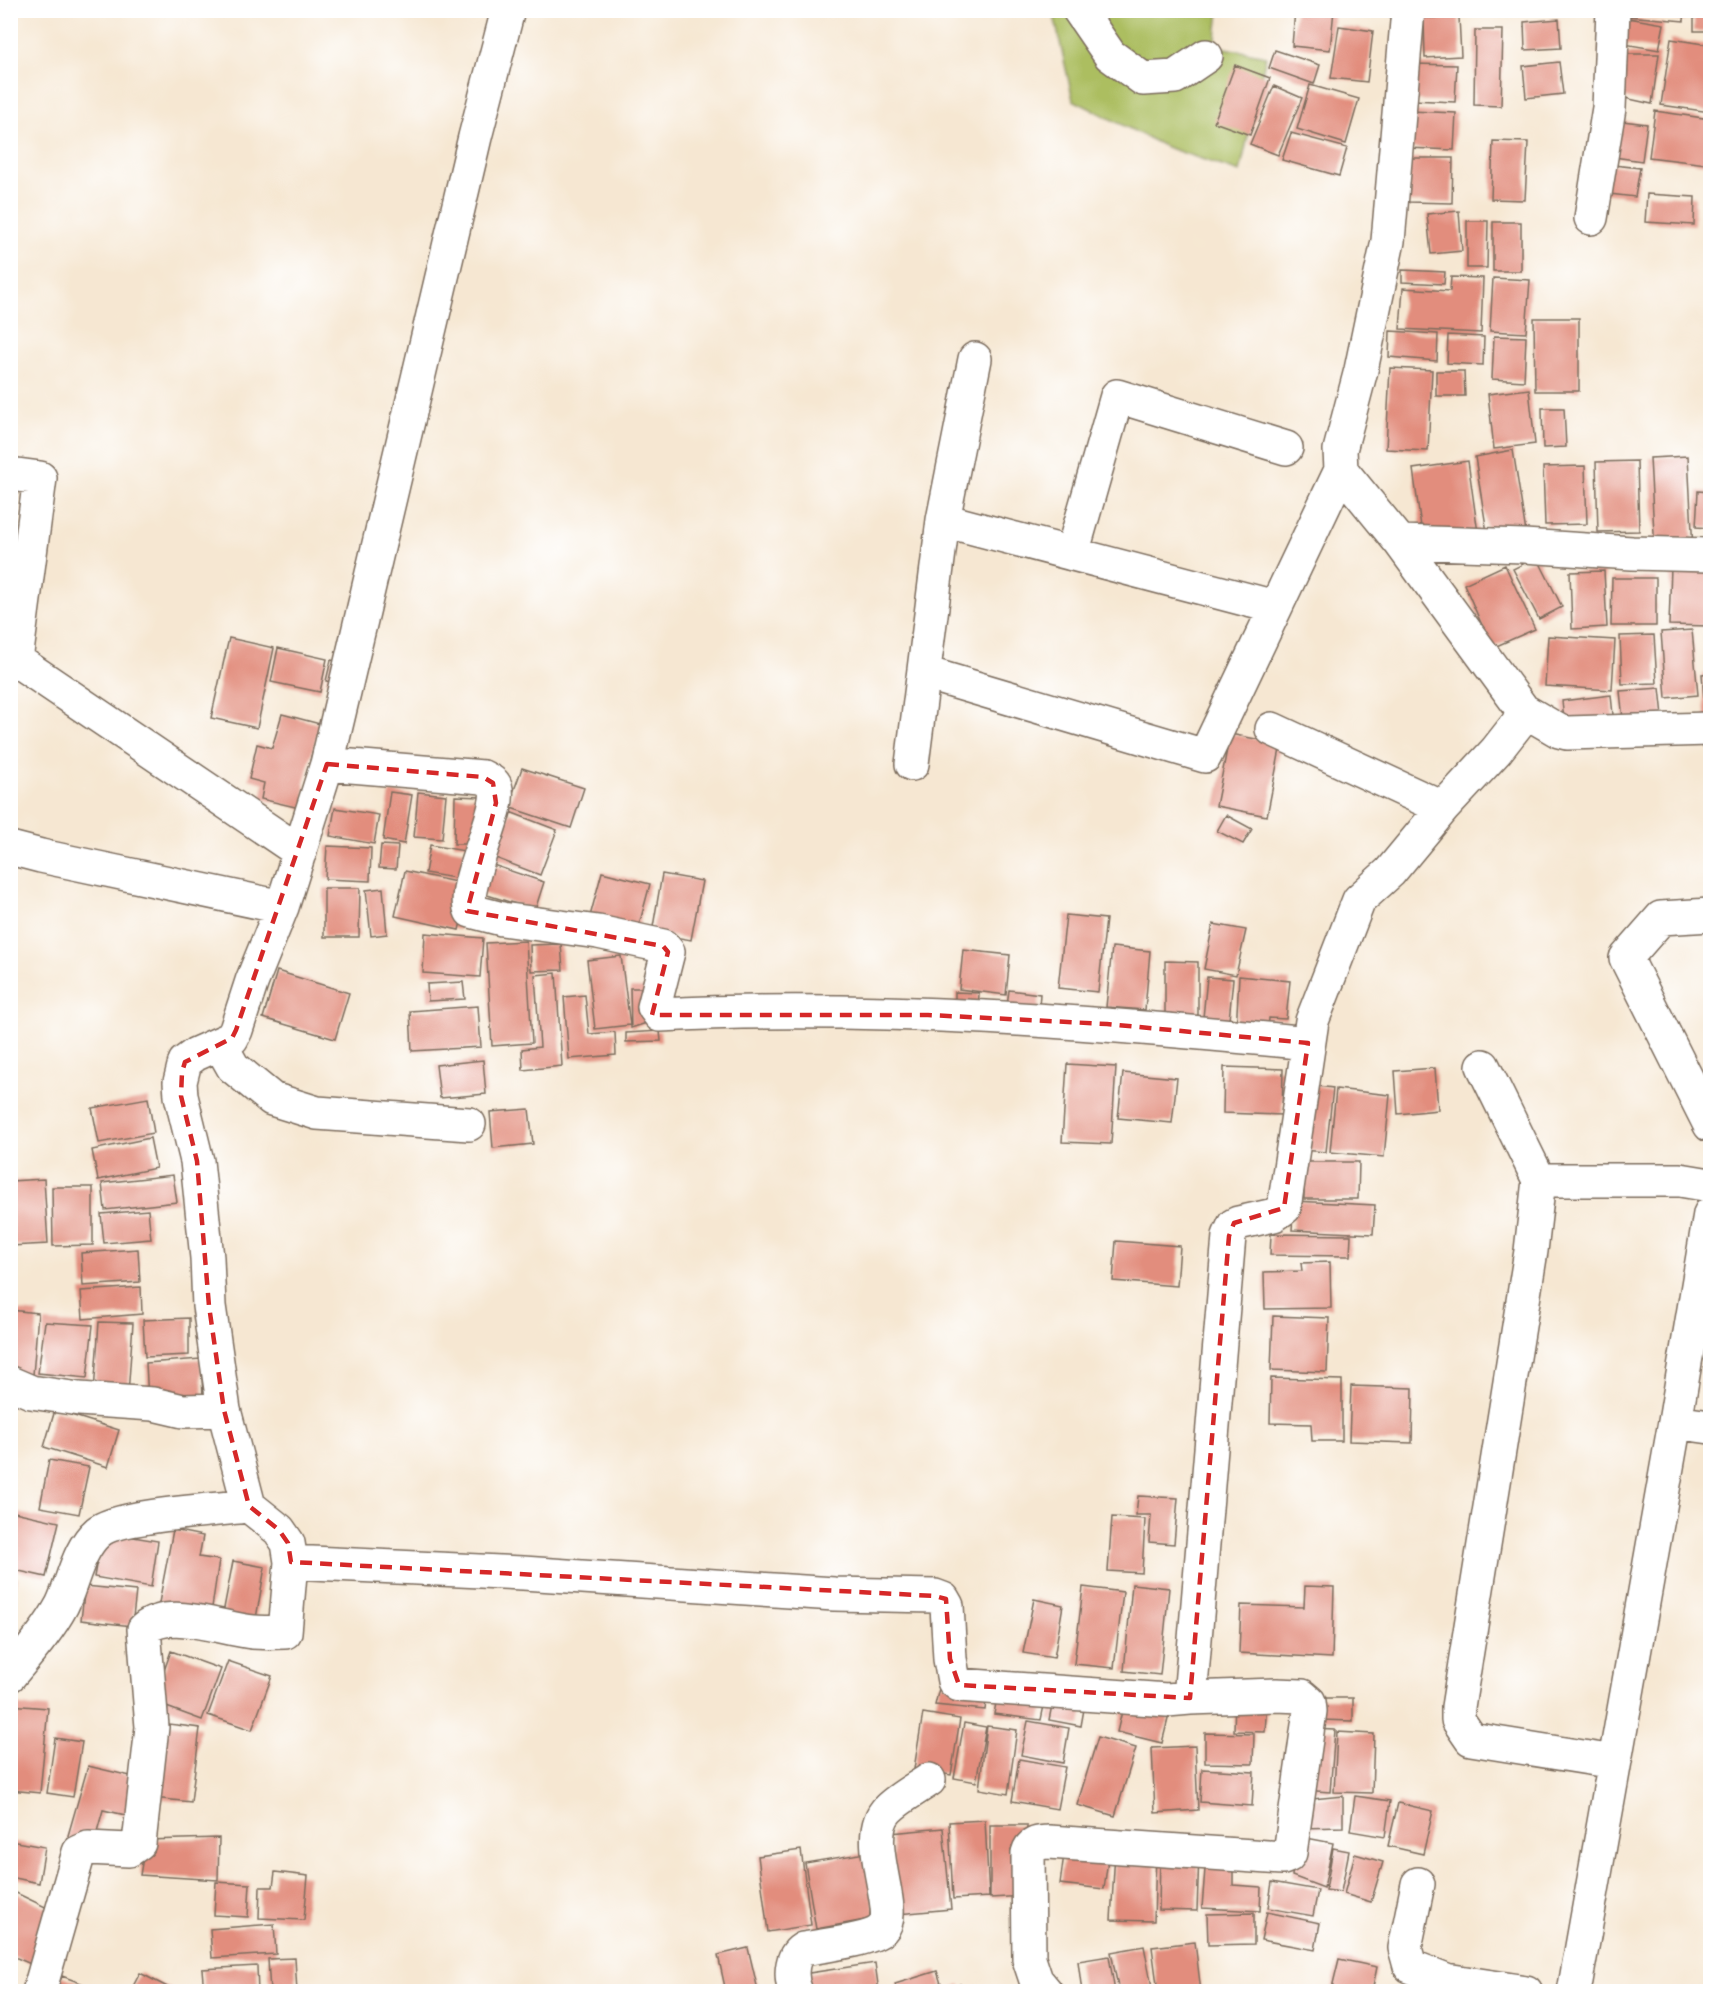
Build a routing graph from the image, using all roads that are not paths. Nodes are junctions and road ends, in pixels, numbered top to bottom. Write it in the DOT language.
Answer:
graph roads {
  1 [pos="508,10"];
  2 [pos="1079,10"];
  3 [pos="1408,10"];
  4 [pos="1613,10"];
  5 [pos="1206,56"];
  6 [pos="1591,218"];
  7 [pos="975,359"];
  8 [pos="1286,448"];
  9 [pos="1341,470"];
  10 [pos="10,474"];
  11 [pos="943,520"];
  12 [pos="1400,542"];
  13 [pos="1072,554"];
  14 [pos="1710,555"];
  15 [pos="1275,608"];
  16 [pos="13,658"];
  17 [pos="925,673"];
  18 [pos="1523,710"];
  19 [pos="1272,729"];
  20 [pos="1710,729"];
  21 [pos="327,764"];
  22 [pos="912,764"];
  23 [pos="1443,808"];
  24 [pos="10,848"];
  25 [pos="300,852"];
  26 [pos="282,906"];
  27 [pos="1710,915"];
  28 [pos="1308,1043"];
  29 [pos="222,1044"];
  30 [pos="1483,1066"];
  31 [pos="469,1124"];
  32 [pos="1710,1125"];
  33 [pos="1539,1180"];
  34 [pos="1710,1185"];
  35 [pos="1710,1214"];
  36 [pos="10,1383"];
  37 [pos="225,1410"];
  38 [pos="1675,1422"];
  39 [pos="1710,1427"];
  40 [pos="249,1506"];
  41 [pos="291,1562"];
  42 [pos="10,1675"];
  43 [pos="1190,1698"];
  44 [pos="1614,1762"];
  45 [pos="929,1780"];
  46 [pos="1418,1884"];
  47 [pos="1519,1991"];
  48 [pos="39,1992"];
  49 [pos="796,1992"];
  50 [pos="1046,1992"];
  51 [pos="1574,1992"];
  1 -- 21 [label="street"];
  2 -- 5 [label="street"];
  3 -- 9 [label="street"];
  4 -- 6 [label="street"];
  7 -- 11 [label="street"];
  8 -- 13 [label="street"];
  9 -- 12 [label="street"];
  9 -- 15 [label="street"];
  10 -- 16 [label="street"];
  11 -- 13 [label="street"];
  11 -- 17 [label="street"];
  12 -- 14 [label="street"];
  12 -- 18 [label="street"];
  13 -- 15 [label="street"];
  15 -- 17 [label="street"];
  16 -- 25 [label="street"];
  17 -- 22 [label="street"];
  18 -- 20 [label="street"];
  18 -- 23 [label="street"];
  19 -- 23 [label="street"];
  21 -- 25 [label="street"];
  21 -- 28 [label="street"];
  23 -- 28 [label="street"];
  24 -- 26 [label="street"];
  25 -- 26 [label="street"];
  26 -- 29 [label="street"];
  27 -- 32 [label="street"];
  28 -- 43 [label="street"];
  29 -- 31 [label="street"];
  29 -- 37 [label="street"];
  30 -- 33 [label="street"];
  33 -- 34 [label="street"];
  33 -- 44 [label="street"];
  35 -- 38 [label="street"];
  36 -- 37 [label="street"];
  37 -- 40 [label="street"];
  38 -- 39 [label="street"];
  38 -- 44 [label="street"];
  40 -- 41 [label="street"];
  40 -- 42 [label="street"];
  41 -- 43 [label="street"];
  41 -- 48 [label="street"];
  43 -- 50 [label="street"];
  44 -- 51 [label="street"];
  45 -- 49 [label="street"];
  46 -- 47 [label="street"];
}
